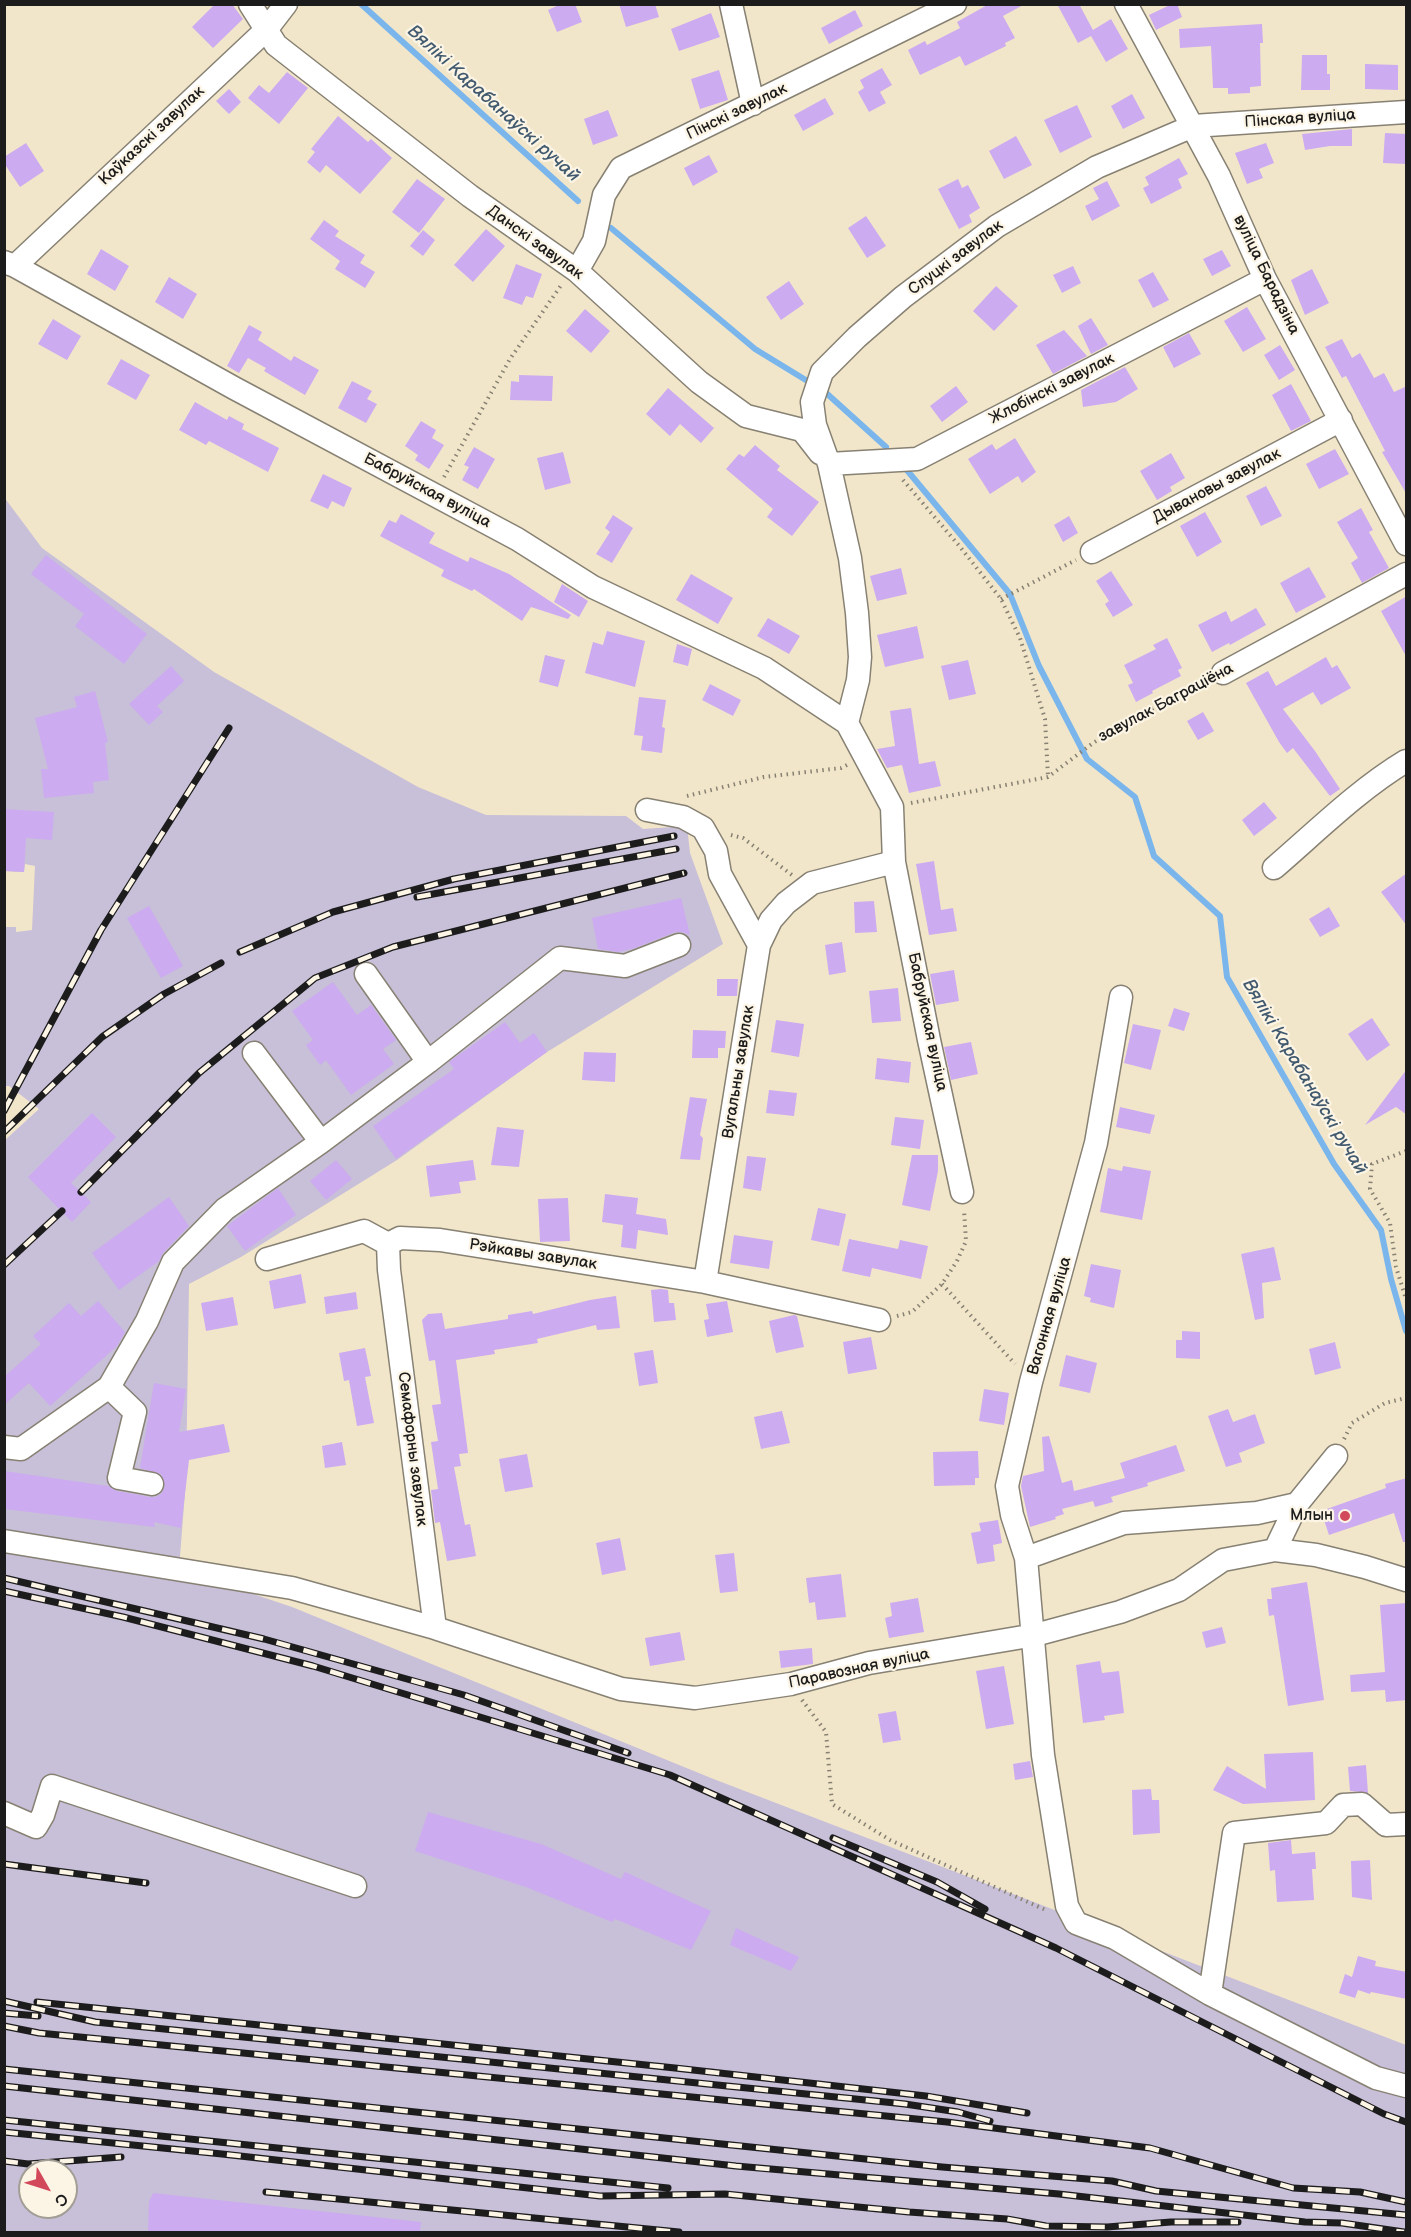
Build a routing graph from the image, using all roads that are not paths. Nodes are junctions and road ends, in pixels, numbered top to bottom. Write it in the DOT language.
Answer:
graph roads {
  1 [pos="250,4"];
  2 [pos="286,4"];
  3 [pos="731,4"];
  4 [pos="955,4"];
  5 [pos="1126,4"];
  6 [pos="266,30"];
  7 [pos="753,104"];
  8 [pos="1407,112"];
  9 [pos="1193,126"];
  10 [pos="10,264"];
  11 [pos="574,270"];
  12 [pos="1265,279"];
  13 [pos="1341,420"];
  14 [pos="829,464"];
  15 [pos="1407,544"];
  16 [pos="1092,552"];
  17 [pos="1407,574"];
  18 [pos="1223,673"];
  19 [pos="847,723"];
  20 [pos="1407,761"];
  21 [pos="654,812"];
  22 [pos="894,862"];
  23 [pos="1274,868"];
  24 [pos="679,945"];
  25 [pos="759,945"];
  26 [pos="366,974"];
  27 [pos="1121,997"];
  28 [pos="254,1053"];
  29 [pos="428,1062"];
  30 [pos="321,1142"];
  31 [pos="962,1191"];
  32 [pos="388,1244"];
  33 [pos="267,1258"];
  34 [pos="705,1282"];
  35 [pos="879,1320"];
  36 [pos="110,1387"];
  37 [pos="4,1448"];
  38 [pos="1336,1456"];
  39 [pos="152,1484"];
  40 [pos="1297,1504"];
  41 [pos="4,1541"];
  42 [pos="1275,1550"];
  43 [pos="1026,1558"];
  44 [pos="1407,1580"];
  45 [pos="435,1628"];
  46 [pos="1035,1635"];
  47 [pos="4,1813"];
  48 [pos="1407,1824"];
  49 [pos="356,1886"];
  50 [pos="1210,1994"];
  51 [pos="1407,2086"];
  1 -- 6 [label="street, Данскі завулак"];
  2 -- 6 [label="street, Каўказскі завулак"];
  3 -- 7 [label="street"];
  4 -- 7 [label="street, Пінскі завулак"];
  5 -- 9 [label="street, вуліца Барадзіна"];
  6 -- 10 [label="street, Каўказскі завулак"];
  6 -- 11 [label="street, Данскі завулак"];
  7 -- 11 [label="street, Пінскі завулак"];
  8 -- 9 [label="street, Пінская вуліца"];
  9 -- 12 [label="street, вуліца Барадзіна"];
  9 -- 14 [label="street, Слуцкі завулак"];
  10 -- 19 [label="street, Бабруйская вуліца"];
  11 -- 14 [label="street, Данскі завулак"];
  12 -- 13 [label="street, вуліца Барадзіна"];
  12 -- 14 [label="street, Жлобінскі завулак"];
  13 -- 15 [label="street, вуліца Барадзіна"];
  13 -- 16 [label="street, Дывановы завулак"];
  14 -- 19 [label="street"];
  17 -- 18 [label="street, завулак Баграціёна"];
  19 -- 22 [label="street, Бабруйская вуліца"];
  20 -- 23 [label="street"];
  21 -- 25 [label="street"];
  22 -- 25 [label="street, Вугальны завулак"];
  22 -- 31 [label="street, Бабруйская вуліца"];
  24 -- 29 [label="street"];
  25 -- 34 [label="street, Вугальны завулак"];
  26 -- 29 [label="street"];
  27 -- 43 [label="street, Вагонная вуліца"];
  28 -- 30 [label="street"];
  29 -- 30 [label="street"];
  30 -- 36 [label="street"];
  32 -- 33 [label="street"];
  32 -- 34 [label="street, Рэйкавы завулак"];
  32 -- 45 [label="street, Семафорны завулак"];
  34 -- 35 [label="street"];
  36 -- 37 [label="street"];
  36 -- 39 [label="street"];
  38 -- 40 [label="street"];
  40 -- 42 [label="street"];
  40 -- 43 [label="street"];
  41 -- 45 [label="street, Паравозная вуліца"];
  42 -- 44 [label="street"];
  42 -- 46 [label="street, Паравозная вуліца"];
  43 -- 46 [label="street, Вагонная вуліца"];
  45 -- 46 [label="street, Паравозная вуліца"];
  46 -- 50 [label="street, Вагонная вуліца"];
  47 -- 49 [label="street"];
  48 -- 50 [label="street"];
  50 -- 51 [label="street"];
}
